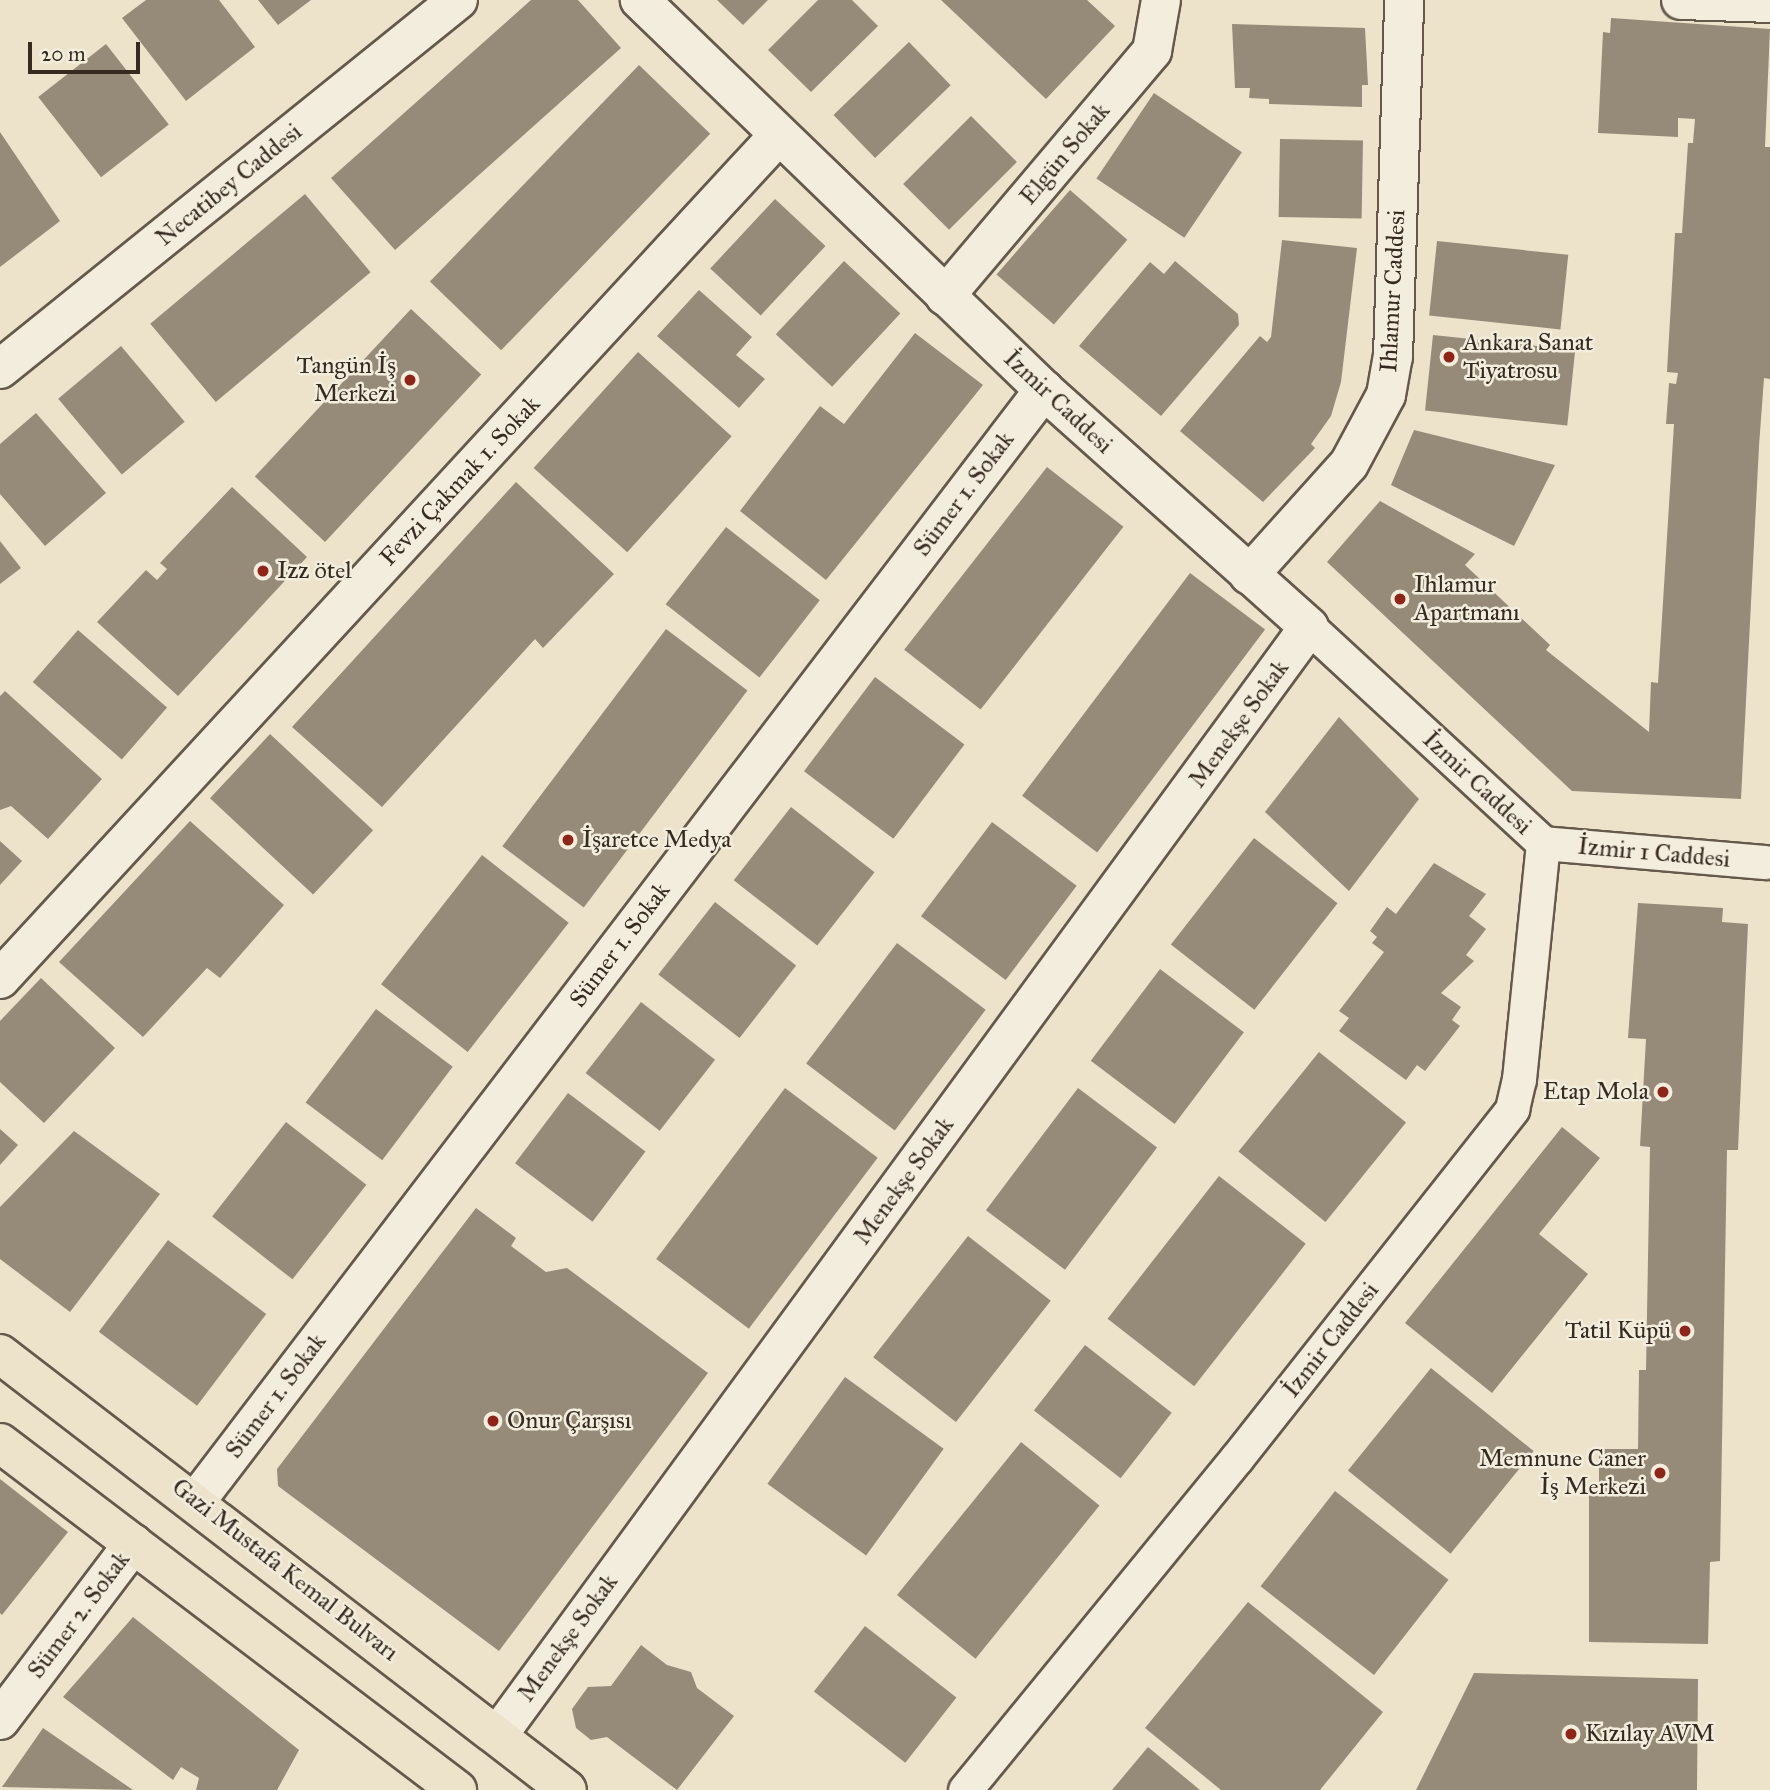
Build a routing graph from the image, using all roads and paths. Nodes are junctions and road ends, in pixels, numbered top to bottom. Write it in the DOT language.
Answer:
graph roads {
  1 [pos="458,0"];
  2 [pos="640,0"];
  3 [pos="1161,0"];
  4 [pos="1404,0"];
  5 [pos="1681,0"];
  6 [pos="1770,3"];
  7 [pos="777,137"];
  8 [pos="945,296"];
  9 [pos="0,369"];
  10 [pos="1044,390"];
  11 [pos="1249,575"];
  12 [pos="1309,628"];
  13 [pos="1543,844"];
  14 [pos="1765,862"];
  15 [pos="0,979"];
  16 [pos="0,1354"];
  17 [pos="0,1443"];
  18 [pos="196,1501"];
  19 [pos="132,1545"];
  20 [pos="0,1720"];
  21 [pos="498,1735"];
  22 [pos="443,1786"];
  23 [pos="567,1790"];
  24 [pos="965,1790"];
  1 -- 9 [label="street, Necatibey Caddesi"];
  2 -- 7 [label="street, İzmir Caddesi"];
  3 -- 8 [label="street, Elgün Sokak"];
  4 -- 11 [label="street, Ihlamur Caddesi"];
  5 -- 6 [label="street"];
  7 -- 8 [label="street, İzmir Caddesi"];
  7 -- 15 [label="street, Fevzi Çakmak 1. Sokak"];
  8 -- 10 [label="street, İzmir Caddesi"];
  10 -- 11 [label="street, İzmir Caddesi"];
  10 -- 18 [label="street, Sümer 1. Sokak"];
  11 -- 12 [label="street, İzmir Caddesi"];
  12 -- 13 [label="street, İzmir Caddesi"];
  12 -- 21 [label="street, Menekşe Sokak"];
  13 -- 14 [label="street, İzmir 1 Caddesi"];
  13 -- 24 [label="street, İzmir Caddesi"];
  16 -- 18 [label="main road, Gazi Mustafa Kemal Bulvarı"];
  17 -- 19 [label="main road"];
  18 -- 21 [label="main road, Gazi Mustafa Kemal Bulvarı"];
  19 -- 20 [label="street, Sümer 2. Sokak"];
  19 -- 22 [label="main road"];
  21 -- 23 [label="main road, Gazi Mustafa Kemal Bulvarı"];
}
